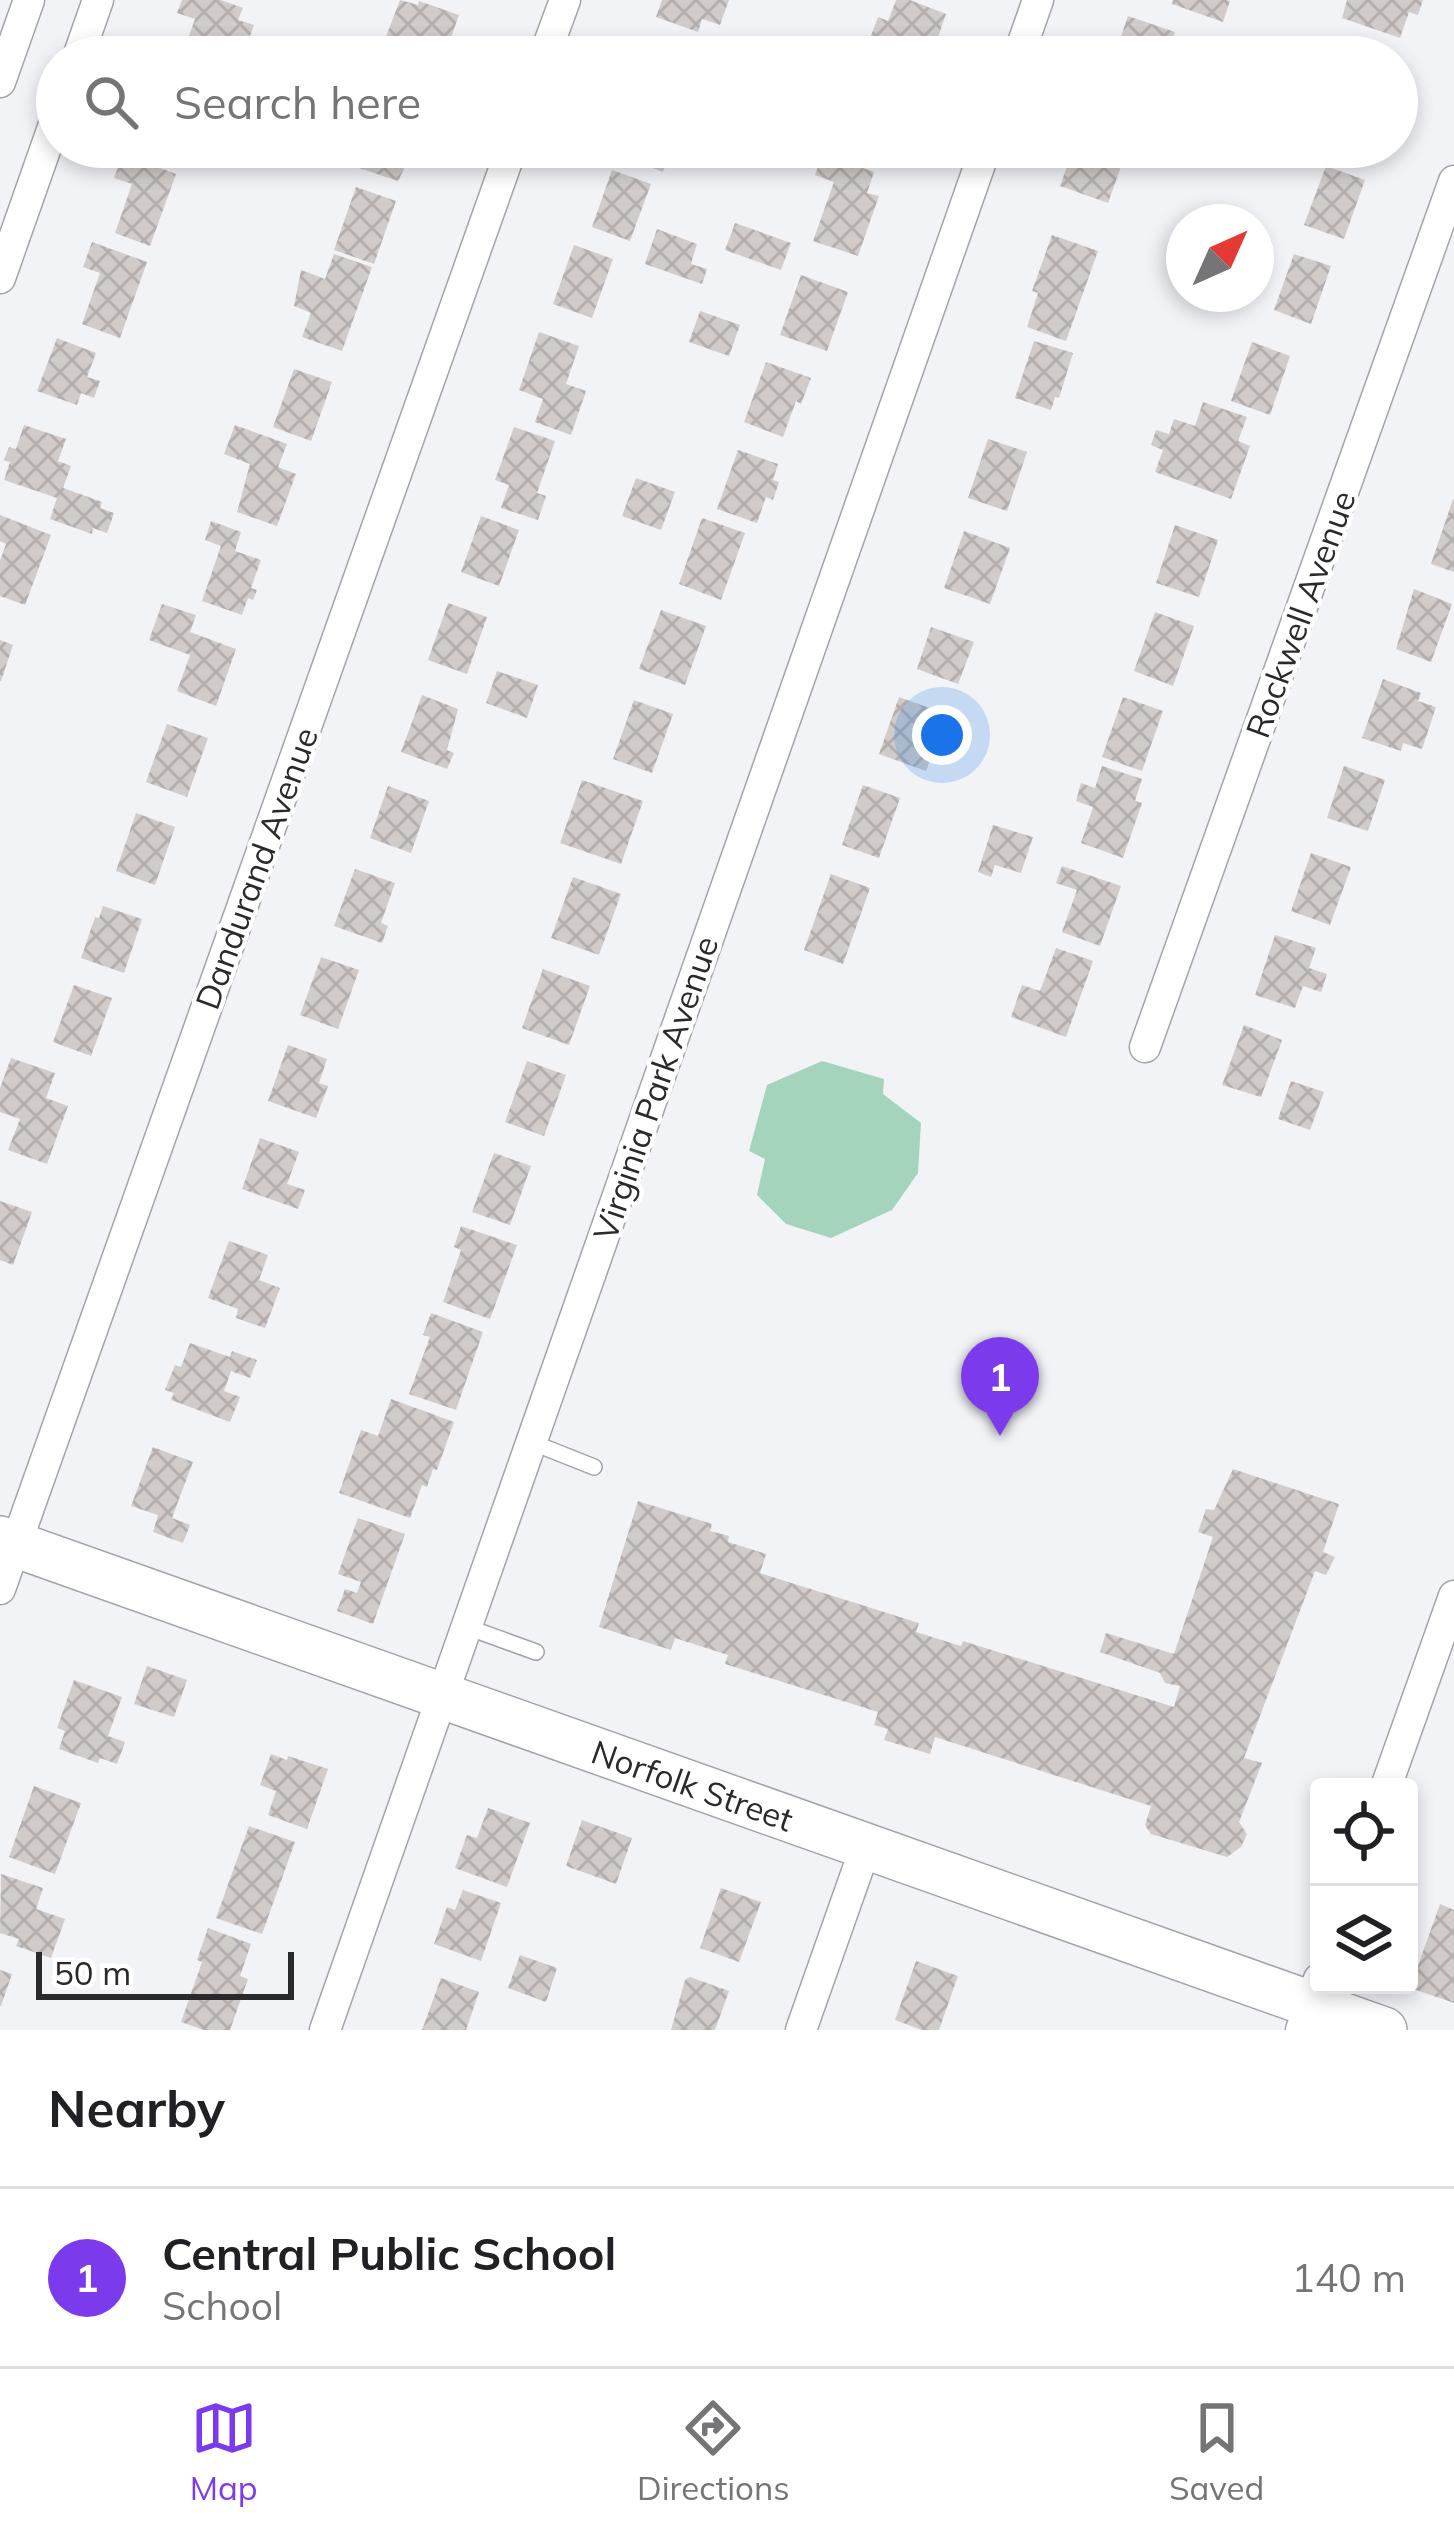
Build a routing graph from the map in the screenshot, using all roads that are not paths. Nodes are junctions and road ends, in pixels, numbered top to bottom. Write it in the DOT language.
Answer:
graph roads {
  1 [pos="28,0"];
  2 [pos="98,0"];
  3 [pos="565,0"];
  4 [pos="1038,0"];
  5 [pos="85,36"];
  6 [pos="552,36"];
  7 [pos="1025,36"];
  8 [pos="0,82"];
  9 [pos="39,168"];
  10 [pos="504,168"];
  11 [pos="979,168"];
  12 [pos="1454,182"];
  13 [pos="0,278"];
  14 [pos="1145,1047"];
  15 [pos="531,1442"];
  16 [pos="594,1467"];
  17 [pos="8,1542"];
  18 [pos="0,1589"];
  19 [pos="1454,1596"];
  20 [pos="467,1627"];
  21 [pos="536,1652"];
  22 [pos="442,1696"];
  23 [pos="1389,1778"];
  24 [pos="866,1846"];
  25 [pos="1310,2004"];
  26 [pos="325,2030"];
  27 [pos="801,2030"];
  28 [pos="1384,2030"];
  1 -- 8 [label="street"];
  2 -- 5 [label="street"];
  3 -- 6 [label="street"];
  4 -- 7 [label="street"];
  9 -- 13 [label="street"];
  10 -- 17 [label="street, Dandurand Avenue"];
  11 -- 15 [label="street, Virginia Park Avenue"];
  12 -- 14 [label="street, Rockwell Avenue"];
  15 -- 16 [label="lane"];
  15 -- 20 [label="street, Virginia Park Avenue"];
  17 -- 18 [label="street, Dandurand Avenue"];
  17 -- 22 [label="street, Norfolk Street"];
  19 -- 23 [label="street"];
  20 -- 21 [label="lane"];
  20 -- 22 [label="street, Virginia Park Avenue"];
  22 -- 24 [label="street, Norfolk Street"];
  22 -- 26 [label="street, Virginia Park Avenue"];
  24 -- 25 [label="street, Norfolk Street"];
  24 -- 27 [label="street"];
  25 -- 28 [label="street, Norfolk Street"];
}
